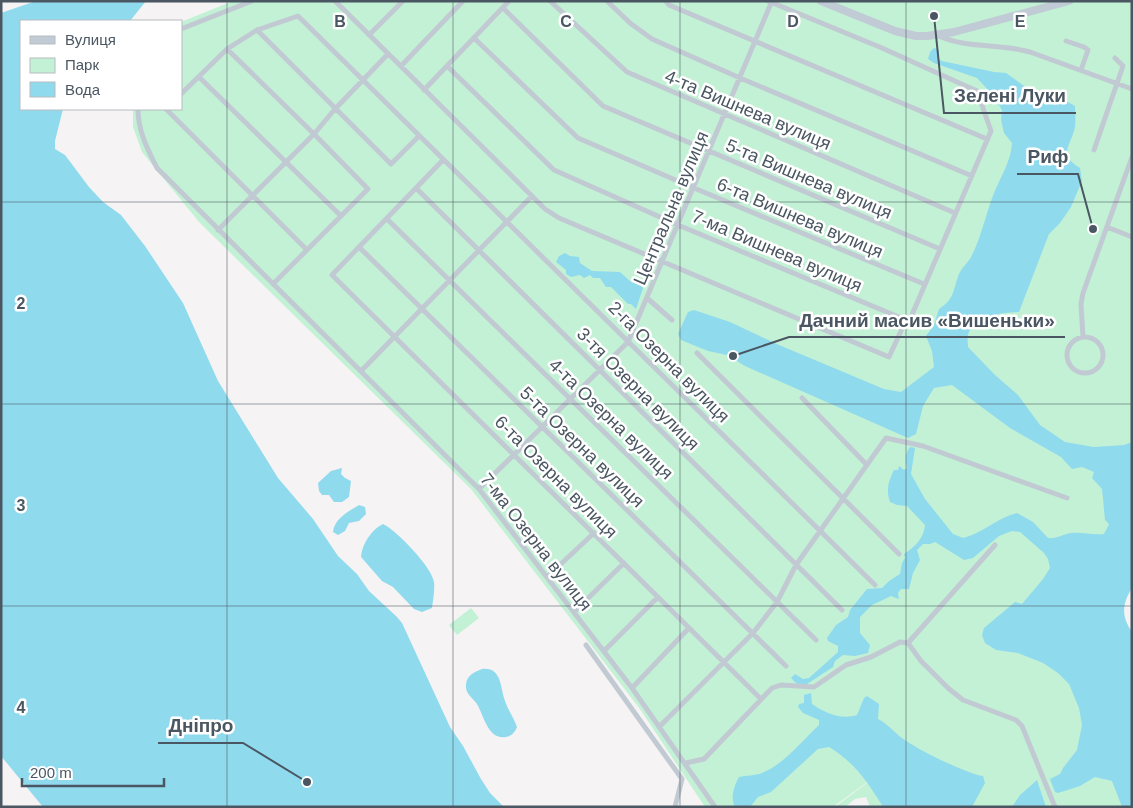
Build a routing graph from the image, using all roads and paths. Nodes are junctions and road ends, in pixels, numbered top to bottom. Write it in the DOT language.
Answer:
graph roads {
  1 [pos="252,1"];
  2 [pos="335,1"];
  3 [pos="403,1"];
  4 [pos="463,1"];
  5 [pos="509,1"];
  6 [pos="550,1"];
  7 [pos="608,1"];
  8 [pos="666,1"];
  9 [pos="821,1"];
  10 [pos="1069,1"];
  11 [pos="771,2"];
  12 [pos="503,8"];
  13 [pos="182,29"];
  14 [pos="257,30"];
  15 [pos="369,35"];
  16 [pos="939,36"];
  17 [pos="474,38"];
  18 [pos="756,40"];
  19 [pos="1066,41"];
  20 [pos="227,49"];
  21 [pos="388,54"];
  22 [pos="1115,58"];
  23 [pos="401,66"];
  24 [pos="447,66"];
  25 [pos="1081,70"];
  26 [pos="199,77"];
  27 [pos="740,78"];
  28 [pos="364,80"];
  29 [pos="1117,84"];
  30 [pos="424,90"];
  31 [pos="1132,90"];
  32 [pos="182,93"];
  33 [pos="335,109"];
  34 [pos="138,110"];
  35 [pos="167,110"];
  36 [pos="724,114"];
  37 [pos="314,134"];
  38 [pos="419,136"];
  39 [pos="987,139"];
  40 [pos="1094,150"];
  41 [pos="709,151"];
  42 [pos="1132,157"];
  43 [pos="443,160"];
  44 [pos="286,162"];
  45 [pos="972,176"];
  46 [pos="416,188"];
  47 [pos="694,188"];
  48 [pos="253,195"];
  49 [pos="532,196"];
  50 [pos="956,213"];
  51 [pos="341,216"];
  52 [pos="387,218"];
  53 [pos="507,222"];
  54 [pos="678,224"];
  55 [pos="1107,227"];
  56 [pos="218,230"];
  57 [pos="1132,238"];
  58 [pos="359,247"];
  59 [pos="940,249"];
  60 [pos="307,250"];
  61 [pos="479,251"];
  62 [pos="663,261"];
  63 [pos="450,280"];
  64 [pos="273,284"];
  65 [pos="924,284"];
  66 [pos="647,298"];
  67 [pos="422,309"];
  68 [pos="672,320"];
  69 [pos="906,320"];
  70 [pos="395,337"];
  71 [pos="1083,337"];
  72 [pos="628,342"];
  73 [pos="697,353"];
  74 [pos="362,370"];
  75 [pos="600,370"];
  76 [pos="802,398"];
  77 [pos="571,399"];
  78 [pos="542,427"];
  79 [pos="514,455"];
  80 [pos="867,465"];
  81 [pos="480,489"];
  82 [pos="1067,498"];
  83 [pos="843,499"];
  84 [pos="820,531"];
  85 [pos="594,533"];
  86 [pos="995,545"];
  87 [pos="899,554"];
  88 [pos="624,563"];
  89 [pos="796,565"];
  90 [pos="547,577"];
  91 [pos="875,585"];
  92 [pos="658,597"];
  93 [pos="777,602"];
  94 [pos="842,610"];
  95 [pos="574,612"];
  96 [pos="689,628"];
  97 [pos="753,633"];
  98 [pos="816,640"];
  99 [pos="908,643"];
  100 [pos="586,645"];
  101 [pos="604,651"];
  102 [pos="724,662"];
  103 [pos="786,666"];
  104 [pos="632,688"];
  105 [pos="761,699"];
  106 [pos="659,727"];
  107 [pos="686,763"];
  108 [pos="675,807"];
  109 [pos="715,807"];
  110 [pos="1055,807"];
  1 -- 13 [label="street"];
  2 -- 15 [label="street"];
  3 -- 15 [label="street"];
  4 -- 23 [label="street"];
  5 -- 12 [label="street"];
  6 -- 36 [label="street, 4-та Вишнева вулиця"];
  7 -- 27 [label="street"];
  8 -- 18 [label="street"];
  9 -- 16 [label="street"];
  10 -- 16 [label="street"];
  11 -- 18 [label="street, Центральна вулиця"];
  11 -- 39 [label="street"];
  12 -- 17 [label="street"];
  12 -- 41 [label="street, 5-та Вишнева вулиця"];
  14 -- 20 [label="street"];
  14 -- 28 [label="street, 2-га Озерна вулиця"];
  14 -- 33 [label="street"];
  15 -- 21 [label="street"];
  16 -- 25 [label="street"];
  17 -- 24 [label="street"];
  17 -- 47 [label="street, 6-та Вишнева вулиця"];
  18 -- 27 [label="street, Центральна вулиця"];
  18 -- 39 [label="street"];
  19 -- 25 [label="street"];
  20 -- 26 [label="street"];
  20 -- 37 [label="street"];
  21 -- 23 [label="street"];
  21 -- 28 [label="street"];
  22 -- 29 [label="street"];
  23 -- 30 [label="street"];
  24 -- 30 [label="street"];
  24 -- 54 [label="street, 7-ма Вишнева вулиця"];
  25 -- 29 [label="street"];
  26 -- 32 [label="street"];
  26 -- 44 [label="street"];
  27 -- 36 [label="street, Центральна вулиця"];
  27 -- 45 [label="street"];
  28 -- 33 [label="street"];
  28 -- 38 [label="street, 2-га Озерна вулиця"];
  29 -- 31 [label="street"];
  29 -- 40 [label="street"];
  30 -- 49 [label="street"];
  33 -- 37 [label="street"];
  33 -- 38 [label="street"];
  34 -- 56 [label="street, 7-ма Озерна вулиця"];
  35 -- 48 [label="street"];
  36 -- 41 [label="street, Центральна вулиця"];
  36 -- 50 [label="street, 4-та Вишнева вулиця"];
  37 -- 44 [label="street"];
  37 -- 51 [label="street"];
  38 -- 43 [label="street, 2-га Озерна вулиця"];
  39 -- 45 [label="street"];
  41 -- 47 [label="street, Центральна вулиця"];
  41 -- 59 [label="street, 5-та Вишнева вулиця"];
  42 -- 55 [label="street"];
  43 -- 46 [label="street"];
  43 -- 53 [label="street, 2-га Озерна вулиця"];
  44 -- 48 [label="street"];
  44 -- 51 [label="street"];
  45 -- 50 [label="street"];
  46 -- 52 [label="street"];
  46 -- 61 [label="street, 3-тя Озерна вулиця"];
  47 -- 54 [label="street, Центральна вулиця"];
  47 -- 65 [label="street, 6-та Вишнева вулиця"];
  48 -- 56 [label="street"];
  48 -- 60 [label="street"];
  49 -- 53 [label="street"];
  49 -- 62 [label="street"];
  50 -- 59 [label="street"];
  51 -- 60 [label="street"];
  52 -- 58 [label="street"];
  52 -- 63 [label="street, 4-та Озерна вулиця"];
  53 -- 61 [label="street"];
  53 -- 72 [label="street, 2-га Озерна вулиця"];
  54 -- 62 [label="street, Центральна вулиця"];
  54 -- 69 [label="street, 7-ма Вишнева вулиця"];
  55 -- 57 [label="street"];
  55 -- 71 [label="street"];
  56 -- 64 [label="street, 7-ма Озерна вулиця"];
  58 -- 67 [label="street, 5-та Озерна вулиця"];
  58 -- 70 [label="street, 6-та Озерна вулиця"];
  59 -- 65 [label="street"];
  60 -- 64 [label="street"];
  61 -- 63 [label="street"];
  61 -- 75 [label="street, 3-тя Озерна вулиця"];
  62 -- 66 [label="street, Центральна вулиця"];
  62 -- 69 [label="street"];
  63 -- 67 [label="street"];
  63 -- 77 [label="street, 4-та Озерна вулиця"];
  64 -- 74 [label="street, 7-ма Озерна вулиця"];
  65 -- 69 [label="street"];
  66 -- 68 [label="street"];
  66 -- 72 [label="street, Центральна вулиця"];
  67 -- 70 [label="street"];
  67 -- 78 [label="street, 5-та Озерна вулиця"];
  70 -- 74 [label="street"];
  70 -- 79 [label="street, 6-та Озерна вулиця"];
  71 -- 71 [label="street"];
  72 -- 75 [label="street, Центральна вулиця"];
  72 -- 84 [label="street, 2-га Озерна вулиця"];
  73 -- 83 [label="street"];
  74 -- 81 [label="street, 7-ма Озерна вулиця"];
  75 -- 77 [label="street, Центральна вулиця"];
  75 -- 89 [label="street, 3-тя Озерна вулиця"];
  76 -- 80 [label="street"];
  77 -- 78 [label="street, Центральна вулиця"];
  77 -- 93 [label="street, 4-та Озерна вулиця"];
  78 -- 79 [label="street, Центральна вулиця"];
  78 -- 97 [label="street, 5-та Озерна вулиця"];
  79 -- 81 [label="street, Центральна вулиця"];
  79 -- 85 [label="street, 6-та Озерна вулиця"];
  80 -- 82 [label="street"];
  80 -- 83 [label="street"];
  81 -- 90 [label="street, 7-ма Озерна вулиця"];
  83 -- 84 [label="street"];
  83 -- 87 [label="street"];
  84 -- 89 [label="street"];
  84 -- 91 [label="street, 2-га Озерна вулиця"];
  85 -- 88 [label="street, 6-та Озерна вулиця"];
  85 -- 90 [label="street"];
  86 -- 99 [label="street"];
  88 -- 92 [label="street, 6-та Озерна вулиця"];
  88 -- 95 [label="street"];
  89 -- 93 [label="street"];
  89 -- 94 [label="street, 3-тя Озерна вулиця"];
  90 -- 95 [label="street, 7-ма Озерна вулиця"];
  92 -- 96 [label="street, 6-та Озерна вулиця"];
  92 -- 101 [label="street"];
  93 -- 97 [label="street"];
  93 -- 98 [label="street, 4-та Озерна вулиця"];
  95 -- 101 [label="street, 7-ма Озерна вулиця"];
  96 -- 102 [label="street, 6-та Озерна вулиця"];
  96 -- 104 [label="street"];
  97 -- 102 [label="street"];
  97 -- 103 [label="street, 5-та Озерна вулиця"];
  99 -- 105 [label="street"];
  99 -- 110 [label="street"];
  100 -- 108 [label="street"];
  101 -- 104 [label="street, 7-ма Озерна вулиця"];
  102 -- 105 [label="street, 6-та Озерна вулиця"];
  102 -- 106 [label="street"];
  104 -- 106 [label="street, 7-ма Озерна вулиця"];
  105 -- 107 [label="street"];
  106 -- 107 [label="street, 7-ма Озерна вулиця"];
  107 -- 109 [label="street, 7-ма Озерна вулиця"];
}
